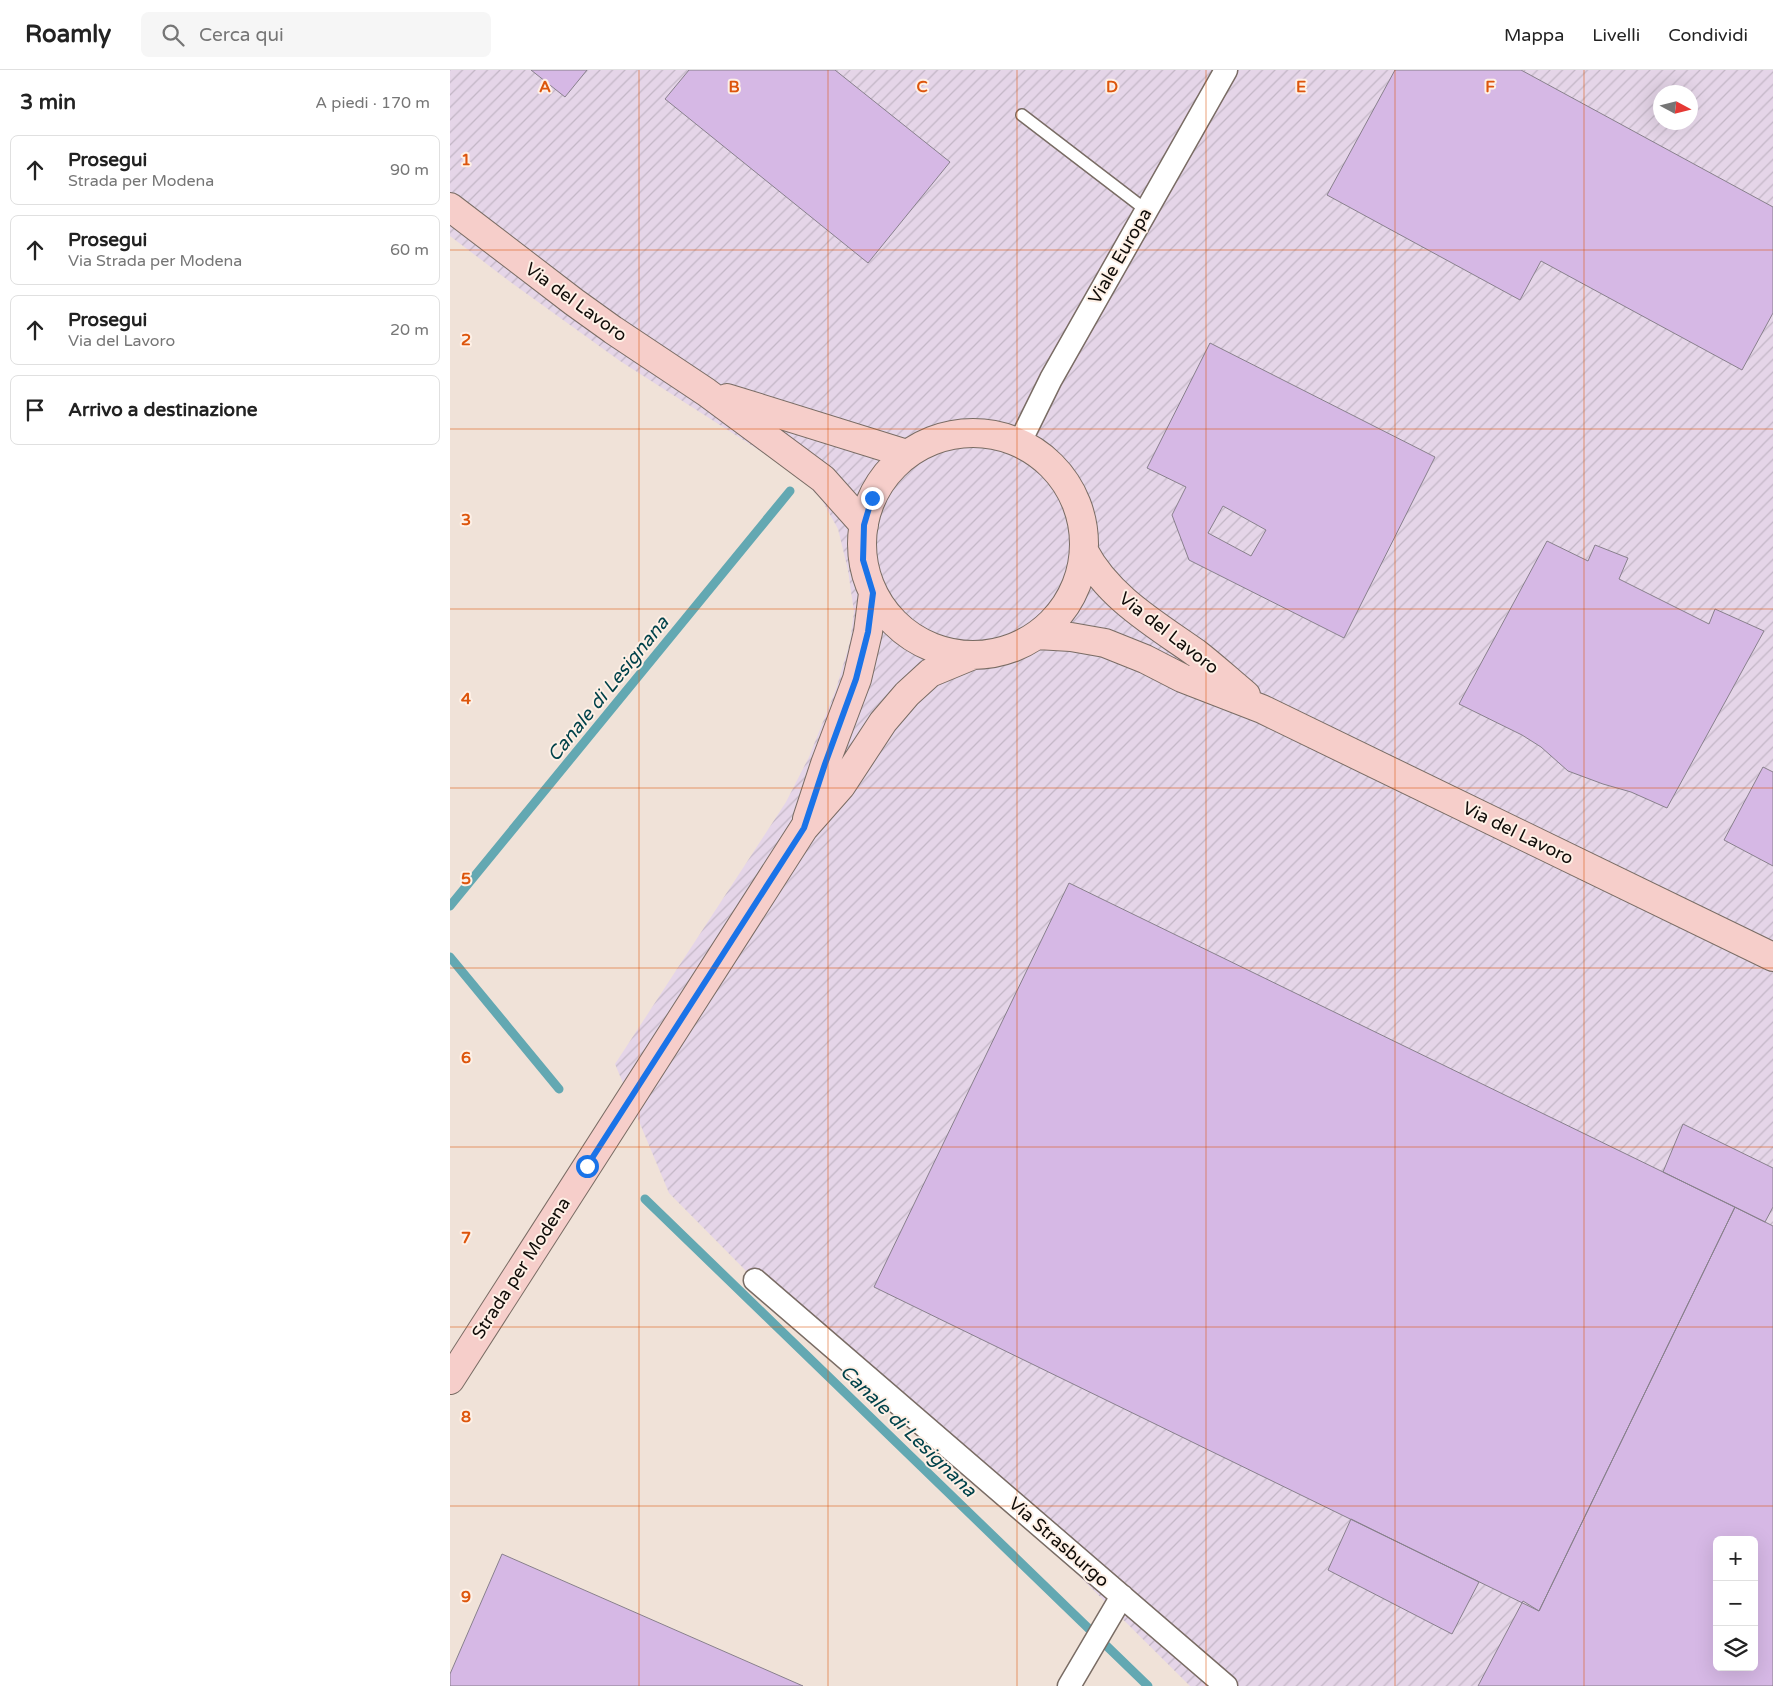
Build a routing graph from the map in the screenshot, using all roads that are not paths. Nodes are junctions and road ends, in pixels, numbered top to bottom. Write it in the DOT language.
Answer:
graph roads {
  1 [pos="1226,70"];
  2 [pos="1022,115"];
  3 [pos="450,207"];
  4 [pos="1146,210"];
  5 [pos="706,392"];
  6 [pos="1020,444"];
  7 [pos="908,454"];
  8 [pos="864,525"];
  9 [pos="1084,551"];
  10 [pos="873,593"];
  11 [pos="1038,635"];
  12 [pos="970,656"];
  13 [pos="1262,709"];
  14 [pos="804,828"];
  15 [pos="1773,957"];
  16 [pos="755,1280"];
  17 [pos="450,1380"];
  18 [pos="1122,1596"];
  19 [pos="1068,1686"];
  20 [pos="1226,1686"];
  1 -- 4 [label="street, Viale Europa"];
  2 -- 4 [label="lane"];
  3 -- 5 [label="main road, Via del Lavoro"];
  4 -- 6 [label="street, Viale Europa"];
  5 -- 7 [label="main road, Via del Lavoro"];
  5 -- 8 [label="main road, Via del Lavoro"];
  6 -- 7 [label="main road, Via del Lavoro"];
  6 -- 9 [label="main road, Via del Lavoro"];
  7 -- 8 [label="main road, Via del Lavoro"];
  8 -- 10 [label="main road, Via del Lavoro"];
  9 -- 11 [label="main road, Via del Lavoro"];
  9 -- 13 [label="main road, Via del Lavoro"];
  10 -- 12 [label="main road, Via del Lavoro"];
  10 -- 14 [label="main road"];
  11 -- 12 [label="main road, Via del Lavoro"];
  11 -- 13 [label="main road, Via del Lavoro"];
  12 -- 14 [label="main road"];
  13 -- 15 [label="main road, Via del Lavoro"];
  14 -- 17 [label="main road, Strada per Modena"];
  16 -- 18 [label="street, Via Strasburgo"];
  18 -- 19 [label="street"];
  18 -- 20 [label="street, Via Strasburgo"];
}
